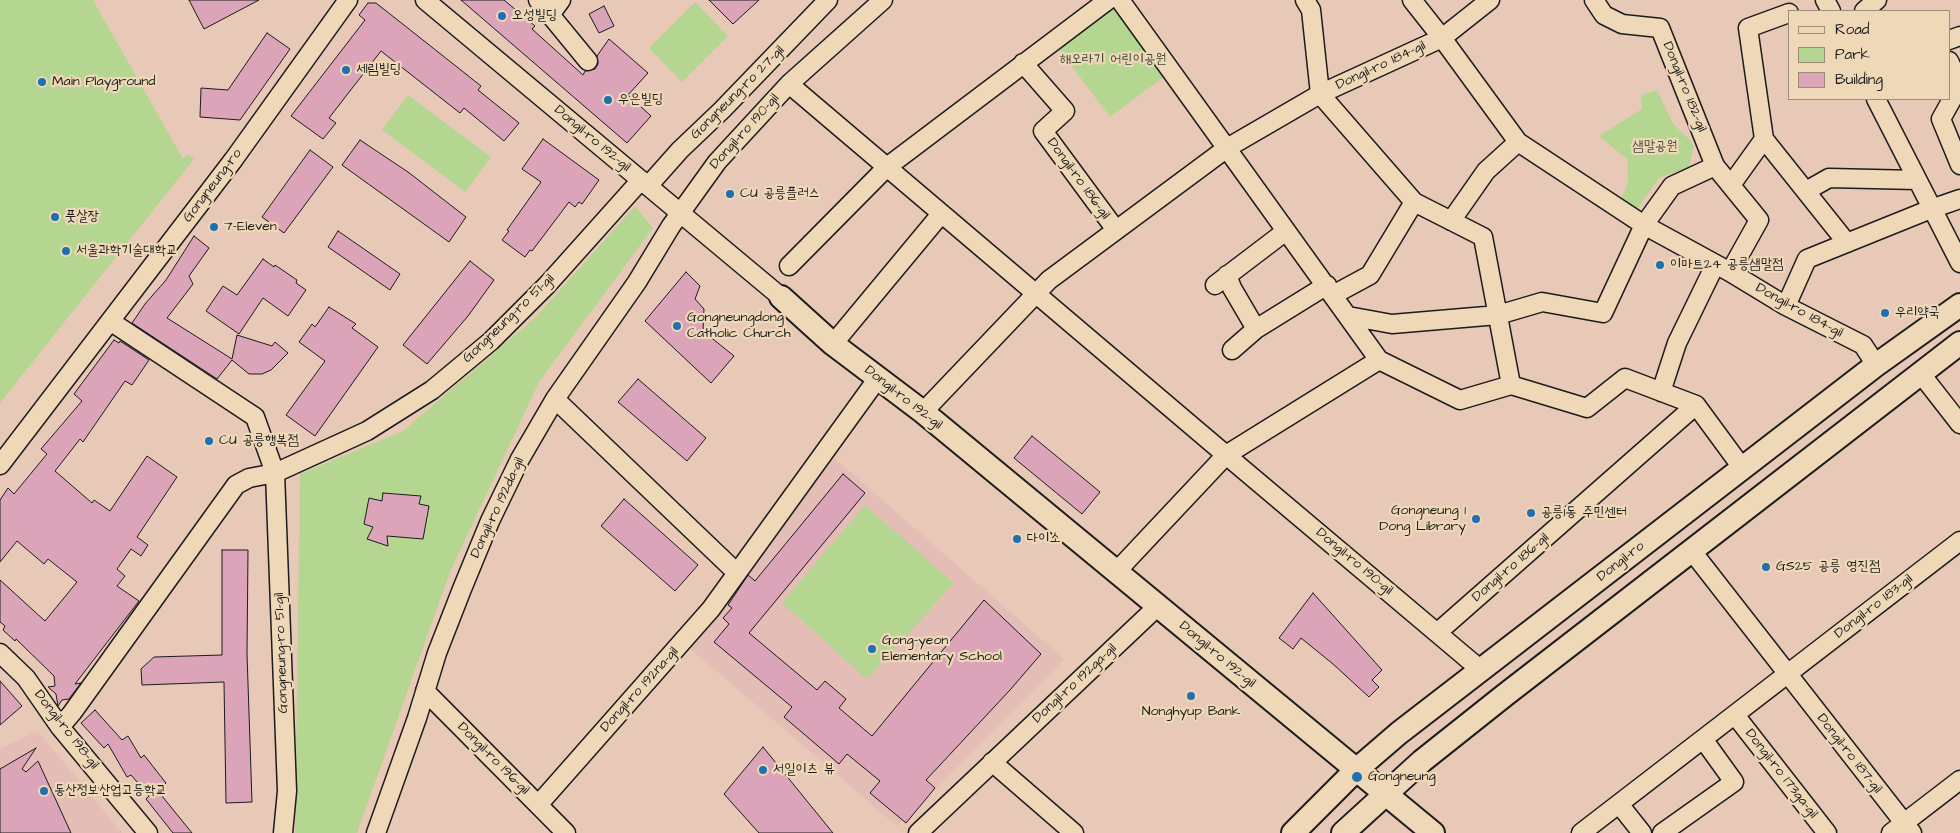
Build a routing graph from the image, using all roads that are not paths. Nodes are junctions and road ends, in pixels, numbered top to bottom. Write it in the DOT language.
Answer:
graph roads {
  1 [pos="348,0"];
  2 [pos="425,0"];
  3 [pos="538,0"];
  4 [pos="561,0"];
  5 [pos="828,0"];
  6 [pos="882,0"];
  7 [pos="1108,0"];
  8 [pos="1120,0"];
  9 [pos="1305,0"];
  10 [pos="1412,0"];
  11 [pos="1490,0"];
  12 [pos="1594,0"];
  13 [pos="1877,0"];
  14 [pos="1865,10"];
  15 [pos="1788,12"];
  16 [pos="550,14"];
  17 [pos="1442,38"];
  18 [pos="588,61"];
  19 [pos="1023,63"];
  20 [pos="1950,63"];
  21 [pos="790,84"];
  22 [pos="1960,84"];
  23 [pos="1320,94"];
  24 [pos="1877,100"];
  25 [pos="1764,139"];
  26 [pos="1518,142"];
  27 [pos="1227,148"];
  28 [pos="1960,165"];
  29 [pos="1716,166"];
  30 [pos="886,167"];
  31 [pos="1917,180"];
  32 [pos="645,183"];
  33 [pos="1731,185"];
  34 [pos="1806,191"];
  35 [pos="1960,199"];
  36 [pos="1414,202"];
  37 [pos="1931,209"];
  38 [pos="680,213"];
  39 [pos="941,214"];
  40 [pos="1451,221"];
  41 [pos="1644,225"];
  42 [pos="1116,230"];
  43 [pos="1286,231"];
  44 [pos="1848,243"];
  45 [pos="1960,263"];
  46 [pos="789,266"];
  47 [pos="1723,269"];
  48 [pos="1330,290"];
  49 [pos="1036,294"];
  50 [pos="781,297"];
  51 [pos="1960,305"];
  52 [pos="1786,306"];
  53 [pos="1498,315"];
  54 [pos="1348,316"];
  55 [pos="110,321"];
  56 [pos="1256,329"];
  57 [pos="832,344"];
  58 [pos="1960,344"];
  59 [pos="1232,350"];
  60 [pos="1379,360"];
  61 [pos="1876,365"];
  62 [pos="1921,374"];
  63 [pos="878,378"];
  64 [pos="1511,385"];
  65 [pos="1661,392"];
  66 [pos="555,399"];
  67 [pos="1696,405"];
  68 [pos="923,412"];
  69 [pos="1960,424"];
  70 [pos="1226,455"];
  71 [pos="0,465"];
  72 [pos="1743,469"];
  73 [pos="275,473"];
  74 [pos="1960,541"];
  75 [pos="1691,550"];
  76 [pos="1116,572"];
  77 [pos="737,573"];
  78 [pos="1158,606"];
  79 [pos="1438,632"];
  80 [pos="0,653"];
  81 [pos="1481,670"];
  82 [pos="1787,674"];
  83 [pos="425,691"];
  84 [pos="1735,715"];
  85 [pos="60,727"];
  86 [pos="1703,739"];
  87 [pos="992,762"];
  88 [pos="1356,770"];
  89 [pos="1960,780"];
  90 [pos="1384,794"];
  91 [pos="538,804"];
  92 [pos="1619,804"];
  93 [pos="1902,830"];
  94 [pos="562,831"];
  95 [pos="148,833"];
  96 [pos="283,833"];
  97 [pos="376,833"];
  98 [pos="918,833"];
  99 [pos="1074,833"];
  100 [pos="1293,833"];
  101 [pos="1343,833"];
  102 [pos="1433,833"];
  103 [pos="1581,833"];
  104 [pos="1642,833"];
  105 [pos="1662,833"];
  106 [pos="1827,833"];
  1 -- 55 [label="street, Gongneung-ro"];
  2 -- 32 [label="street, Dongil-ro 192-gil"];
  3 -- 16 [label="street"];
  4 -- 16 [label="street"];
  5 -- 32 [label="street, Gongneung-ro 27-gil"];
  6 -- 21 [label="street"];
  7 -- 19 [label="street"];
  8 -- 27 [label="street"];
  9 -- 23 [label="street"];
  10 -- 17 [label="street, Dongil-ro 184-gil"];
  11 -- 17 [label="street"];
  12 -- 29 [label="street, Dongil-ro 182-gil"];
  13 -- 14 [label="street"];
  15 -- 25 [label="street"];
  16 -- 18 [label="street"];
  17 -- 23 [label="street, Dongil-ro 184-gil"];
  17 -- 26 [label="street, Dongil-ro 184-gil"];
  19 -- 30 [label="street"];
  19 -- 42 [label="street, Dongil-ro 186-gil"];
  20 -- 22 [label="street"];
  21 -- 30 [label="street, Dongil-ro 190-gil"];
  21 -- 38 [label="street, Dongil-ro 190-gil"];
  22 -- 28 [label="street"];
  23 -- 27 [label="street, Dongil-ro 186-gil"];
  23 -- 36 [label="street"];
  24 -- 31 [label="street"];
  25 -- 33 [label="street"];
  25 -- 34 [label="street"];
  26 -- 40 [label="street"];
  26 -- 41 [label="street, Dongil-ro 184-gil"];
  27 -- 42 [label="street, Dongil-ro 186-gil"];
  27 -- 43 [label="street"];
  29 -- 33 [label="street, Dongil-ro 182-gil"];
  29 -- 41 [label="street"];
  30 -- 39 [label="street, Dongil-ro 190-gil"];
  30 -- 46 [label="street"];
  31 -- 34 [label="street"];
  31 -- 37 [label="street"];
  32 -- 38 [label="street, Dongil-ro 192-gil"];
  32 -- 73 [label="street, Gongneung-ro 51-gil"];
  33 -- 47 [label="street, Dongil-ro 182-gil"];
  34 -- 44 [label="street"];
  35 -- 37 [label="street"];
  36 -- 40 [label="street"];
  36 -- 48 [label="street"];
  37 -- 44 [label="street"];
  37 -- 45 [label="street"];
  38 -- 50 [label="street, Dongil-ro 192-gil"];
  38 -- 66 [label="street, Dongil-ro 192da-gil"];
  39 -- 49 [label="street, Dongil-ro 190-gil"];
  39 -- 57 [label="street"];
  40 -- 53 [label="street"];
  41 -- 47 [label="street, Dongil-ro 184-gil"];
  41 -- 53 [label="street"];
  42 -- 49 [label="street, Dongil-ro 186-gil"];
  43 -- 48 [label="street"];
  43 -- 56 [label="street"];
  44 -- 52 [label="street"];
  47 -- 52 [label="street, Dongil-ro 184-gil"];
  47 -- 65 [label="street"];
  48 -- 54 [label="street"];
  48 -- 56 [label="street"];
  49 -- 68 [label="street"];
  49 -- 70 [label="street, Dongil-ro 190-gil"];
  50 -- 57 [label="main road, Dongil-ro 192-gil"];
  51 -- 61 [label="main road, Dongil-ro"];
  52 -- 61 [label="street, Dongil-ro 184-gil"];
  53 -- 54 [label="street"];
  53 -- 64 [label="street"];
  54 -- 60 [label="street"];
  55 -- 71 [label="street, Gongneung-ro"];
  55 -- 73 [label="street, Gongneung-ro 51-gil"];
  56 -- 59 [label="street"];
  57 -- 63 [label="main road, Dongil-ro 192-gil"];
  58 -- 62 [label="main road"];
  60 -- 64 [label="street"];
  60 -- 70 [label="street"];
  61 -- 72 [label="main road, Dongil-ro"];
  62 -- 69 [label="street"];
  62 -- 75 [label="main road"];
  63 -- 68 [label="main road, Dongil-ro 192-gil"];
  63 -- 77 [label="street, Dongil-ro 192na-gil"];
  64 -- 65 [label="street"];
  65 -- 67 [label="street"];
  66 -- 77 [label="street"];
  66 -- 83 [label="street, Dongil-ro 192da-gil"];
  67 -- 72 [label="street"];
  67 -- 79 [label="street, Dongil-ro 186-gil"];
  68 -- 76 [label="main road, Dongil-ro 192-gil"];
  70 -- 76 [label="street"];
  70 -- 79 [label="street, Dongil-ro 190-gil"];
  72 -- 81 [label="main road, Dongil-ro"];
  73 -- 85 [label="street, Gongneung-ro 51-gil"];
  73 -- 96 [label="street, Gongneung-ro 51-gil"];
  74 -- 82 [label="street, Dongil-ro 183-gil"];
  75 -- 82 [label="street, Dongil-ro 187-gil"];
  75 -- 90 [label="main road"];
  76 -- 78 [label="main road, Dongil-ro 192-gil"];
  77 -- 91 [label="street, Dongil-ro 192na-gil"];
  78 -- 87 [label="street, Dongil-ro 192ga-gil"];
  78 -- 88 [label="main road, Dongil-ro 192-gil"];
  79 -- 81 [label="street, Dongil-ro 190-gil"];
  80 -- 85 [label="street, Dongil-ro 198-gil"];
  81 -- 88 [label="main road, Dongil-ro"];
  82 -- 84 [label="street"];
  82 -- 93 [label="street, Dongil-ro 187-gil"];
  83 -- 91 [label="street, Dongil-ro 196-gil"];
  83 -- 97 [label="street, Dongil-ro 192da-gil"];
  84 -- 86 [label="street"];
  84 -- 106 [label="street, Dongil-ro 173ga-gil"];
  85 -- 95 [label="street, Dongil-ro 198-gil"];
  86 -- 92 [label="street"];
  86 -- 105 [label="street"];
  87 -- 98 [label="street, Dongil-ro 192ga-gil"];
  87 -- 99 [label="street"];
  88 -- 90 [label="main road, Dongil-ro 192-gil"];
  88 -- 100 [label="main road, Dongil-ro"];
  89 -- 93 [label="street"];
  90 -- 101 [label="main road"];
  90 -- 102 [label="main road, Dongil-ro 192-gil"];
  91 -- 94 [label="street, Dongil-ro 196-gil"];
  92 -- 103 [label="street"];
  92 -- 104 [label="street"];
}
